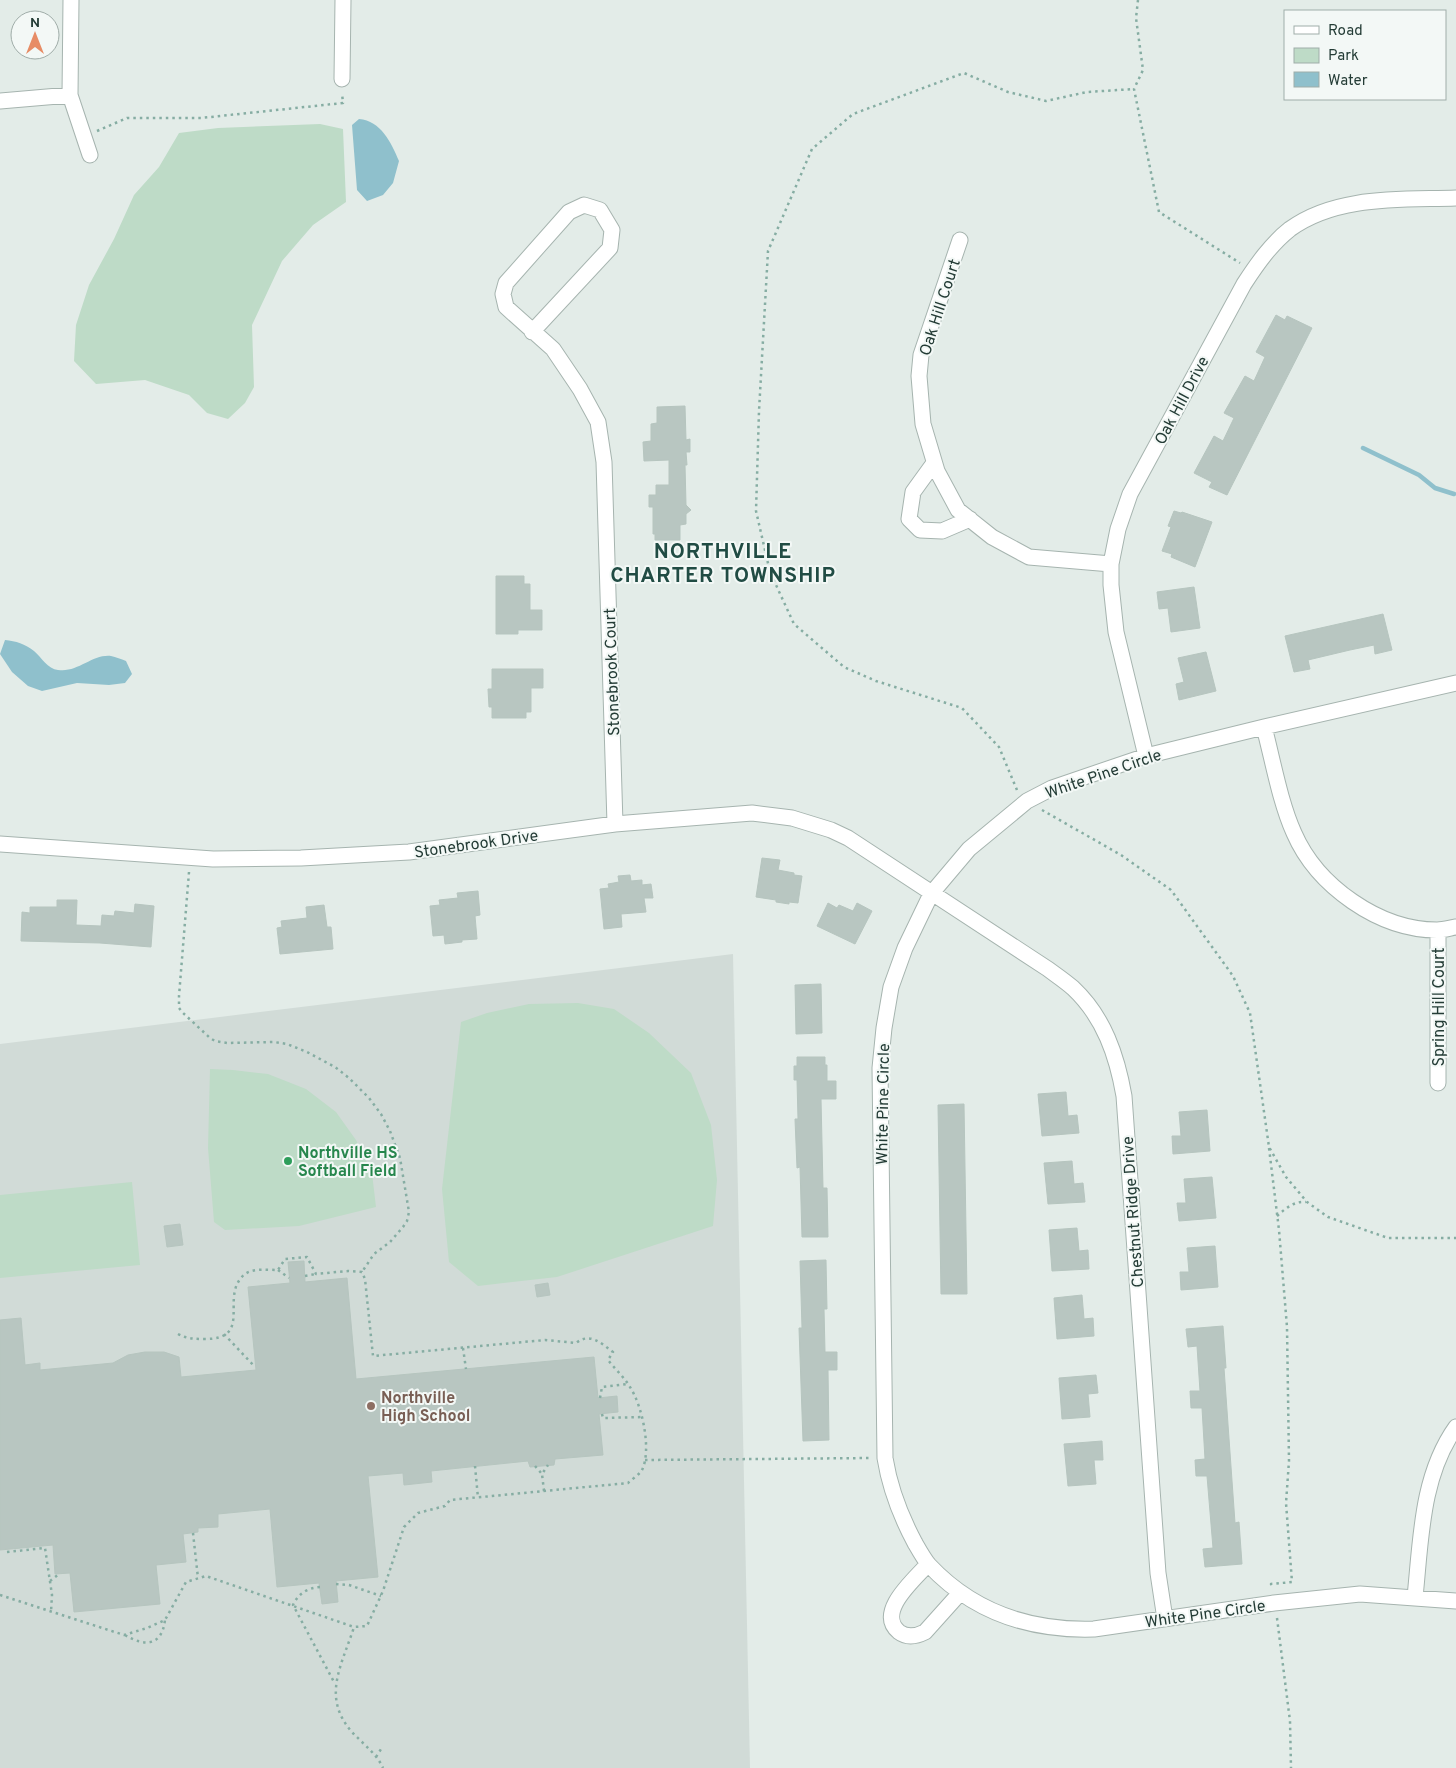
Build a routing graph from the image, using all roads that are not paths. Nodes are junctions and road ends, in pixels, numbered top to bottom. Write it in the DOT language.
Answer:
graph roads {
  1 [pos="71,0"];
  2 [pos="343,0"];
  3 [pos="342,79"];
  4 [pos="70,95"];
  5 [pos="0,101"];
  6 [pos="90,155"];
  7 [pos="1456,198"];
  8 [pos="960,240"];
  9 [pos="532,332"];
  10 [pos="934,463"];
  11 [pos="970,519"];
  12 [pos="1111,564"];
  13 [pos="1456,683"];
  14 [pos="1264,727"];
  15 [pos="1146,756"];
  16 [pos="615,824"];
  17 [pos="0,844"];
  18 [pos="931,894"];
  19 [pos="1456,927"];
  20 [pos="1438,930"];
  21 [pos="1438,1083"];
  22 [pos="1456,1427"];
  23 [pos="928,1564"];
  24 [pos="960,1593"];
  25 [pos="1415,1597"];
  26 [pos="1456,1601"];
  27 [pos="1165,1619"];
  1 -- 4 [label="street"];
  2 -- 3 [label="street"];
  4 -- 5 [label="street"];
  4 -- 6 [label="street"];
  7 -- 12 [label="street, Oak Hill Drive"];
  8 -- 10 [label="street, Oak Hill Court"];
  9 -- 9 [label="street, Stonebrook Court"];
  9 -- 16 [label="street, Stonebrook Court"];
  10 -- 11 [label="street, Oak Hill Court"];
  10 -- 11 [label="street"];
  11 -- 12 [label="street, Oak Hill Court"];
  12 -- 15 [label="street, Oak Hill Drive"];
  13 -- 14 [label="street, White Pine Circle"];
  14 -- 15 [label="street, White Pine Circle"];
  14 -- 20 [label="street"];
  15 -- 18 [label="street, White Pine Circle"];
  16 -- 17 [label="street, Stonebrook Drive"];
  16 -- 18 [label="street, Stonebrook Drive"];
  18 -- 23 [label="street, White Pine Circle"];
  18 -- 27 [label="street, Chestnut Ridge Drive"];
  19 -- 20 [label="street"];
  20 -- 21 [label="street, Spring Hill Court"];
  22 -- 25 [label="street"];
  23 -- 24 [label="street, White Pine Circle"];
  23 -- 24 [label="street"];
  24 -- 27 [label="street, White Pine Circle"];
  25 -- 26 [label="street, White Pine Circle"];
  25 -- 27 [label="street, White Pine Circle"];
}
